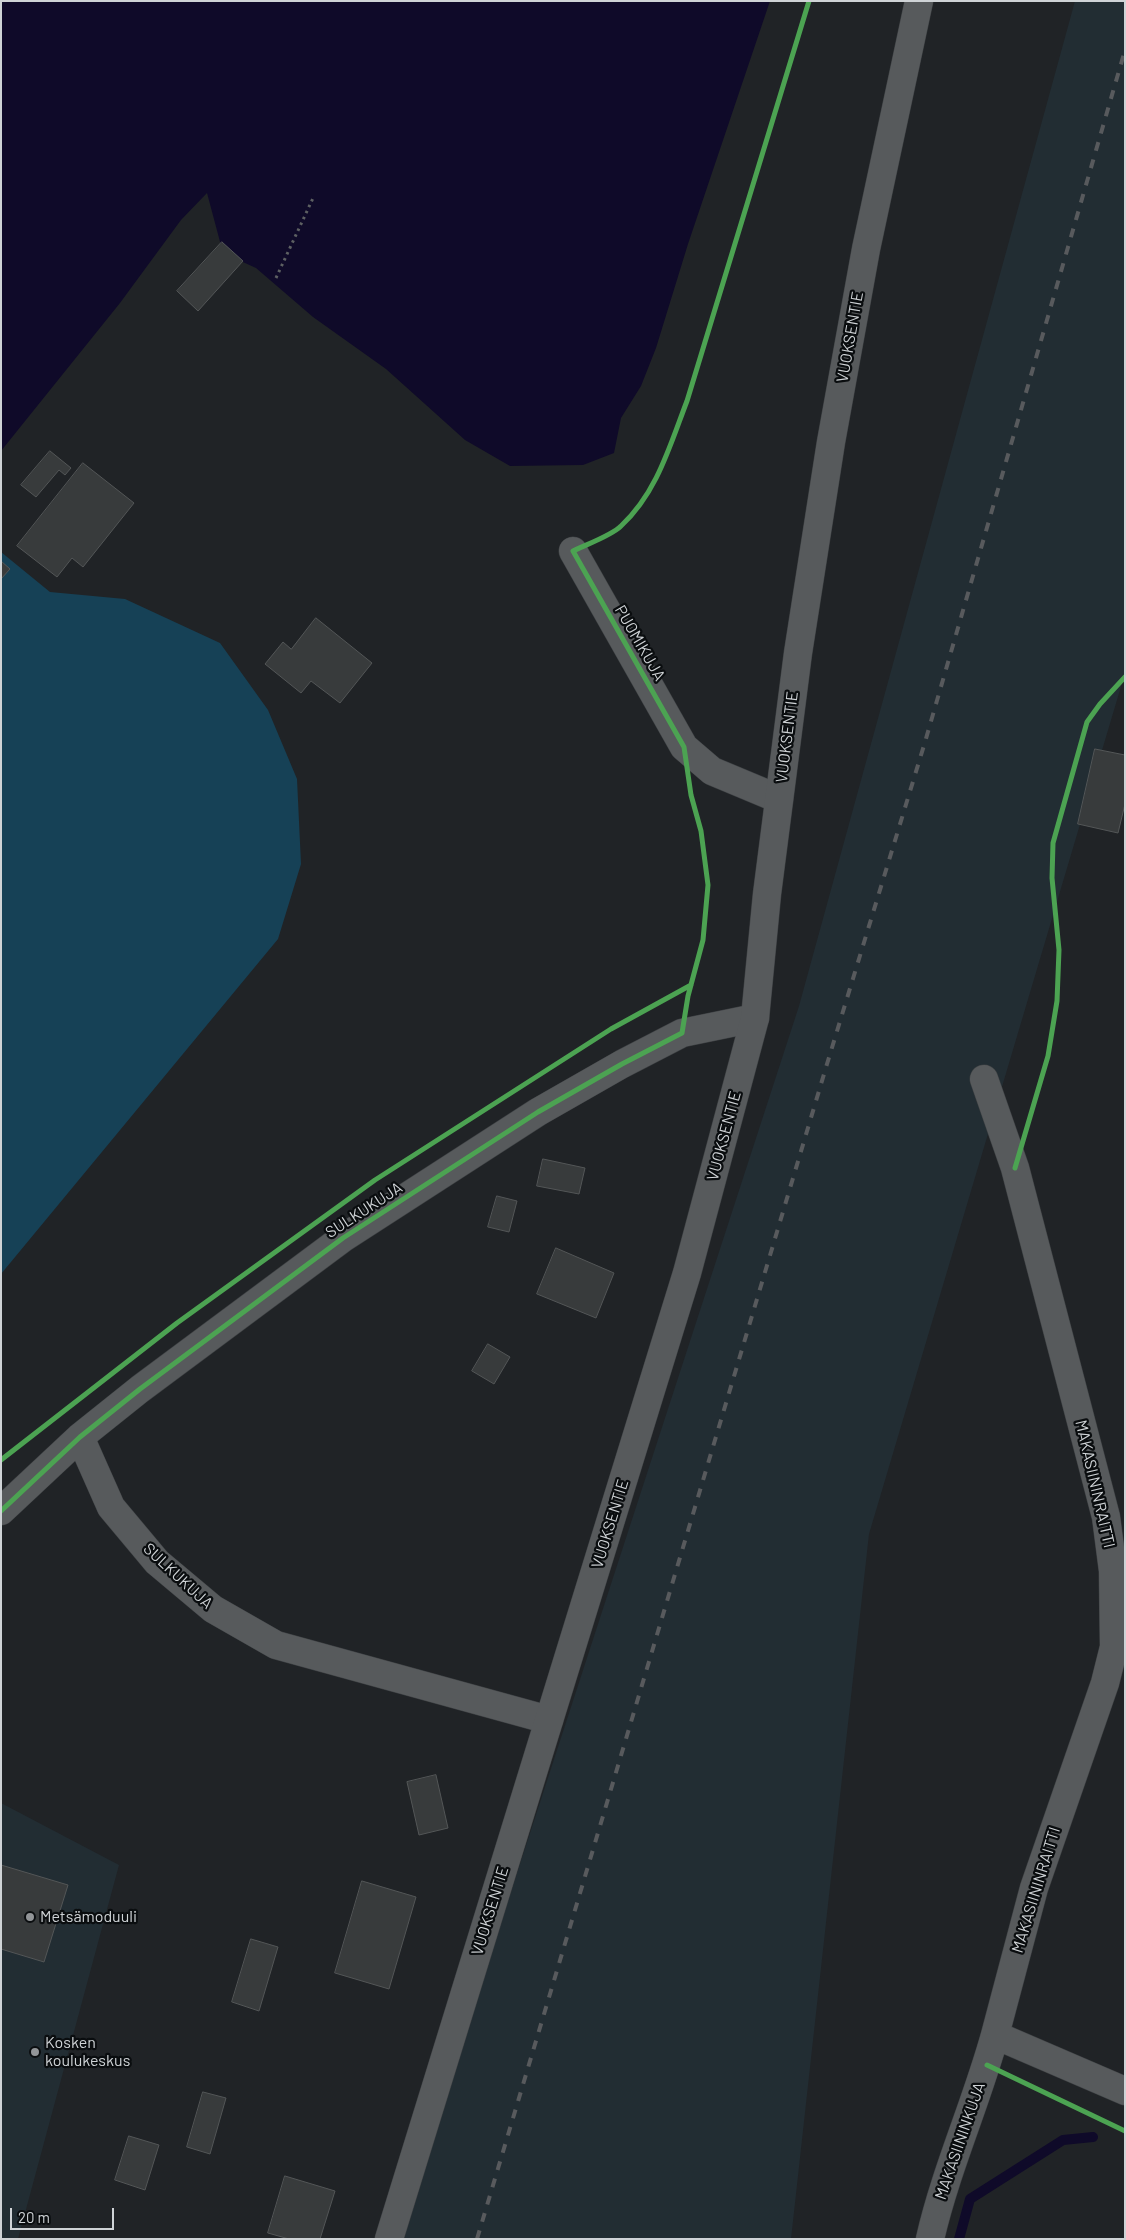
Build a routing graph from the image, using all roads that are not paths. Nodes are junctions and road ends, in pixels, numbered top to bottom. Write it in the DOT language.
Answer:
graph roads {
  1 [pos="919,1"];
  2 [pos="573,551"];
  3 [pos="780,799"];
  4 [pos="755,1018"];
  5 [pos="984,1079"];
  6 [pos="80,1437"];
  7 [pos="1,1511"];
  8 [pos="549,1720"];
  9 [pos="995,2035"];
  10 [pos="1125,2091"];
  11 [pos="389,2239"];
  12 [pos="930,2239"];
  1 -- 3 [label="street, VUOKSENTIE"];
  2 -- 3 [label="street, PUOMIKUJA"];
  3 -- 4 [label="street, VUOKSENTIE"];
  4 -- 6 [label="street, SULKUKUJA"];
  4 -- 8 [label="street, VUOKSENTIE"];
  5 -- 9 [label="street, MAKASIININRAITTI"];
  6 -- 7 [label="street"];
  6 -- 8 [label="street, SULKUKUJA"];
  8 -- 11 [label="street, VUOKSENTIE"];
  9 -- 10 [label="street"];
  9 -- 12 [label="street, MAKASIININKUJA"];
}
